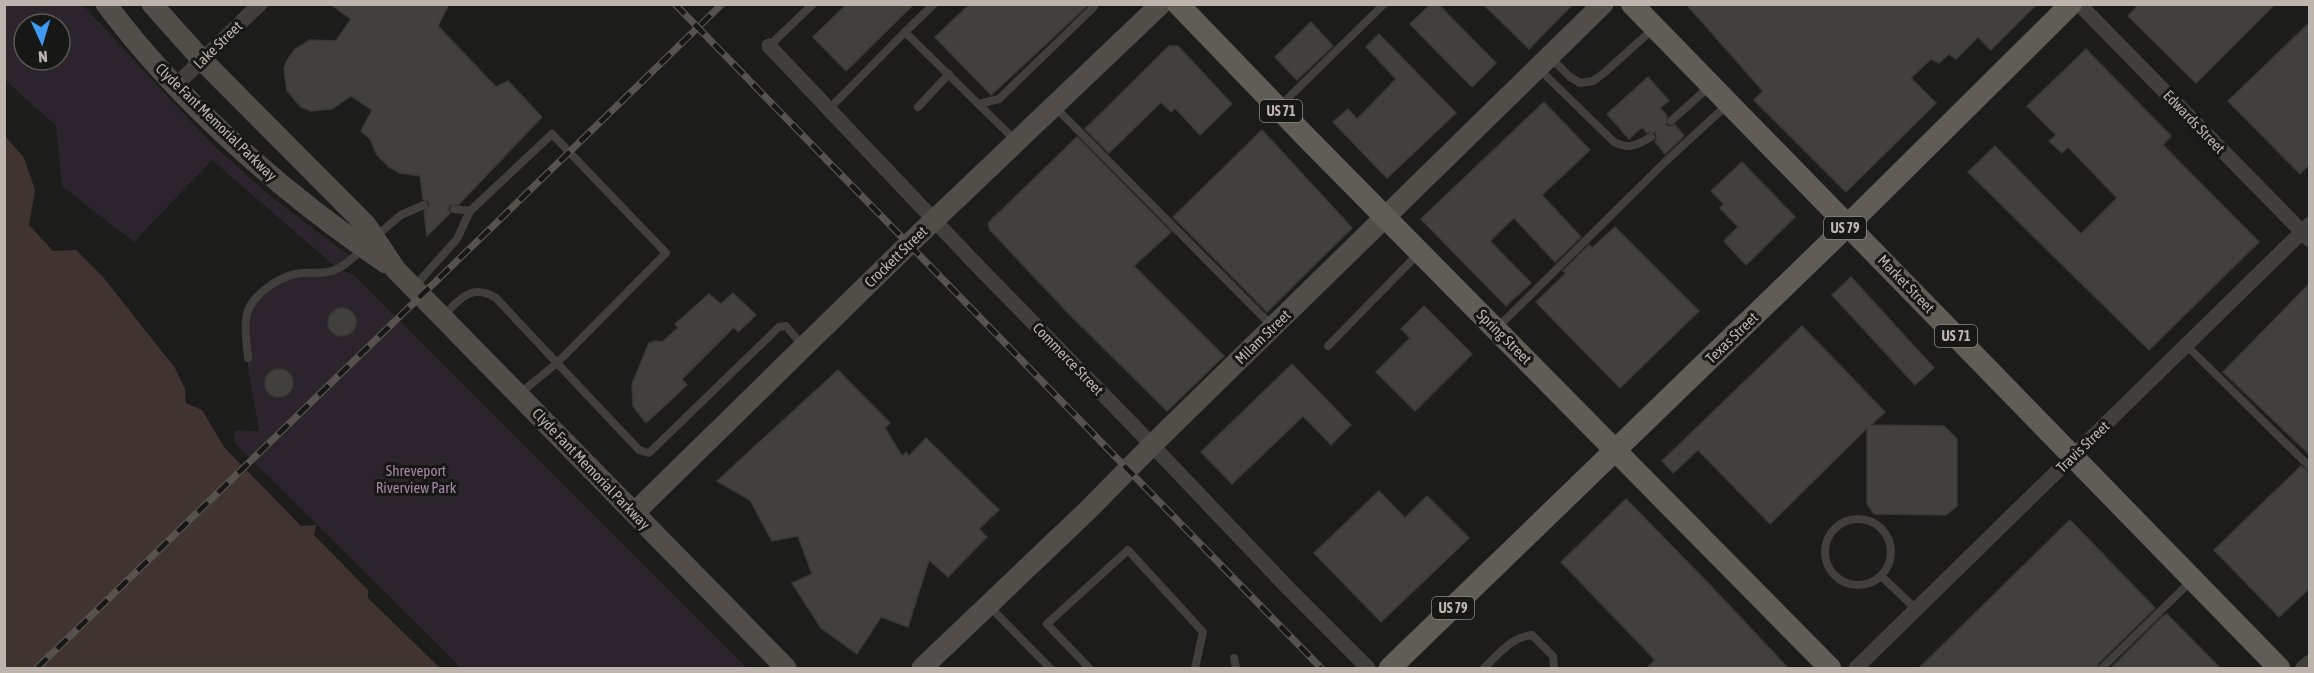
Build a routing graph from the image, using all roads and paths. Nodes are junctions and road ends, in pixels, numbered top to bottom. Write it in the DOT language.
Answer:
graph roads {
  1 [pos="105,4"];
  2 [pos="152,4"];
  3 [pos="260,4"];
  4 [pos="813,4"];
  5 [pos="934,4"];
  6 [pos="1091,4"];
  7 [pos="1161,4"];
  8 [pos="1178,4"];
  9 [pos="1384,4"];
  10 [pos="1603,4"];
  11 [pos="1632,4"];
  12 [pos="2071,4"];
  13 [pos="2079,4"];
  14 [pos="1655,27"];
  15 [pos="905,32"];
  16 [pos="769,46"];
  17 [pos="202,60"];
  18 [pos="1544,62"];
  19 [pos="949,74"];
  20 [pos="176,85"];
  21 [pos="1711,85"];
  22 [pos="1729,103"];
  23 [pos="979,104"];
  24 [pos="1054,106"];
  25 [pos="918,107"];
  26 [pos="1278,108"];
  27 [pos="829,109"];
  28 [pos="1671,121"];
  29 [pos="1651,137"];
  30 [pos="1017,142"];
  31 [pos="424,205"];
  32 [pos="454,209"];
  33 [pos="470,211"];
  34 [pos="1385,216"];
  35 [pos="934,219"];
  36 [pos="1848,225"];
  37 [pos="2307,232"];
  38 [pos="369,243"];
  39 [pos="1420,252"];
  40 [pos="413,288"];
  41 [pos="442,317"];
  42 [pos="1273,328"];
  43 [pos="1496,329"];
  44 [pos="1328,346"];
  45 [pos="2187,346"];
  46 [pos="804,347"];
  47 [pos="248,358"];
  48 [pos="557,363"];
  49 [pos="518,395"];
  50 [pos="1151,446"];
  51 [pos="1617,450"];
  52 [pos="2073,456"];
  53 [pos="2310,467"];
  54 [pos="634,513"];
  55 [pos="1881,576"];
  56 [pos="2193,580"];
  57 [pos="988,605"];
  58 [pos="1916,609"];
  59 [pos="1234,658"];
  60 [pos="2310,662"];
  61 [pos="786,669"];
  62 [pos="922,669"];
  63 [pos="1050,669"];
  64 [pos="1089,669"];
  65 [pos="1195,669"];
  66 [pos="1236,669"];
  67 [pos="1368,669"];
  68 [pos="1390,669"];
  69 [pos="1484,669"];
  70 [pos="1554,669"];
  71 [pos="1830,669"];
  72 [pos="1856,669"];
  73 [pos="2102,669"];
  74 [pos="2279,669"];
  75 [pos="2303,669"];
  1 -- 20 [label="street, Clyde Fant Memorial Parkway"];
  2 -- 17 [label="street, Clyde Fant Memorial Parkway"];
  3 -- 17 [label="street, Lake Street"];
  4 -- 16 [label="lane"];
  5 -- 15 [label="lane"];
  6 -- 23 [label="lane"];
  7 -- 24 [label="street, Crockett Street"];
  8 -- 26 [label="main road, Spring Street / US 71"];
  9 -- 26 [label="lane"];
  10 -- 18 [label="street, Milam Street"];
  11 -- 14 [label="main road, Market Street / US 71"];
  12 -- 36 [label="main road, Texas Street / US 79"];
  13 -- 37 [label="street, Edwards Street"];
  14 -- 18 [label="lane"];
  14 -- 21 [label="main road, Market Street / US 71"];
  15 -- 19 [label="lane"];
  15 -- 27 [label="lane"];
  16 -- 27 [label="street, Commerce Street"];
  17 -- 20 [label="street, Lake Street"];
  17 -- 38 [label="street, Clyde Fant Memorial Parkway"];
  18 -- 29 [label="lane"];
  18 -- 34 [label="street, Milam Street"];
  19 -- 23 [label="lane"];
  19 -- 25 [label="lane"];
  20 -- 38 [label="street, Clyde Fant Memorial Parkway"];
  21 -- 22 [label="main road, Market Street / US 71"];
  21 -- 28 [label="lane"];
  22 -- 36 [label="main road, Market Street / US 71"];
  22 -- 43 [label="lane"];
  23 -- 30 [label="lane"];
  24 -- 30 [label="street, Crockett Street"];
  24 -- 42 [label="lane"];
  26 -- 34 [label="main road, Spring Street / US 71"];
  27 -- 35 [label="street, Commerce Street"];
  30 -- 35 [label="street, Crockett Street"];
  31 -- 38 [label="lane"];
  32 -- 33 [label="lane"];
  33 -- 40 [label="lane"];
  33 -- 48 [label="lane"];
  34 -- 39 [label="main road, Spring Street / US 71"];
  34 -- 42 [label="street, Milam Street"];
  35 -- 46 [label="street, Crockett Street"];
  35 -- 50 [label="street, Commerce Street"];
  36 -- 51 [label="main road, Texas Street / US 79"];
  36 -- 52 [label="main road, Market Street / US 71"];
  37 -- 45 [label="street, Travis Street"];
  38 -- 40 [label="street, Clyde Fant Memorial Parkway"];
  38 -- 47 [label="lane"];
  39 -- 43 [label="main road, Spring Street / US 71"];
  39 -- 44 [label="lane"];
  40 -- 41 [label="street, Clyde Fant Memorial Parkway"];
  41 -- 48 [label="lane"];
  41 -- 49 [label="street, Clyde Fant Memorial Parkway"];
  42 -- 50 [label="street, Milam Street"];
  43 -- 51 [label="main road, Spring Street / US 71"];
  45 -- 52 [label="street, Travis Street"];
  45 -- 53 [label="lane"];
  46 -- 48 [label="lane"];
  46 -- 54 [label="street, Crockett Street"];
  48 -- 49 [label="lane"];
  49 -- 54 [label="street, Clyde Fant Memorial Parkway"];
  50 -- 57 [label="street, Milam Street"];
  50 -- 67 [label="street, Commerce Street"];
  51 -- 68 [label="main road, Texas Street / US 79"];
  51 -- 71 [label="main road, Spring Street / US 71"];
  52 -- 56 [label="main road, Market Street / US 71"];
  52 -- 58 [label="street, Travis Street"];
  54 -- 61 [label="street, Clyde Fant Memorial Parkway"];
  55 -- 55 [label="lane"];
  55 -- 58 [label="lane"];
  56 -- 73 [label="lane"];
  56 -- 74 [label="main road, Market Street / US 71"];
  57 -- 62 [label="street, Milam Street"];
  57 -- 63 [label="lane"];
  58 -- 72 [label="street, Travis Street"];
  59 -- 66 [label="lane"];
  60 -- 75 [label="street"];
  64 -- 65 [label="lane"];
  69 -- 70 [label="lane"];
}
